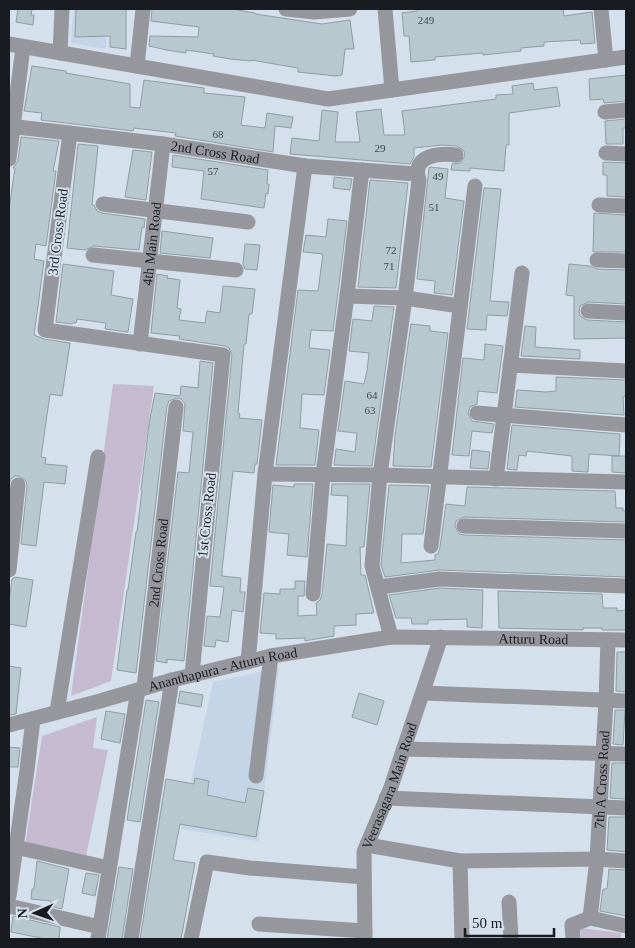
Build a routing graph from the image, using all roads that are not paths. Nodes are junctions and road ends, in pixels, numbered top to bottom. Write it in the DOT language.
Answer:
graph roads {
  1 [pos="62,9"];
  2 [pos="143,9"];
  3 [pos="286,9"];
  4 [pos="350,9"];
  5 [pos="385,9"];
  6 [pos="601,9"];
  7 [pos="314,11"];
  8 [pos="16,46"];
  9 [pos="60,53"];
  10 [pos="626,57"];
  11 [pos="606,60"];
  12 [pos="137,66"];
  13 [pos="392,90"];
  14 [pos="626,110"];
  15 [pos="605,112"];
  16 [pos="11,126"];
  17 [pos="70,133"];
  18 [pos="163,144"];
  19 [pos="606,153"];
  20 [pos="626,154"];
  21 [pos="456,155"];
  22 [pos="9,159"];
  23 [pos="305,166"];
  24 [pos="362,170"];
  25 [pos="417,174"];
  26 [pos="475,186"];
  27 [pos="103,204"];
  28 [pos="599,205"];
  29 [pos="626,206"];
  30 [pos="155,210"];
  31 [pos="248,222"];
  32 [pos="93,255"];
  33 [pos="597,260"];
  34 [pos="149,261"];
  35 [pos="626,261"];
  36 [pos="236,270"];
  37 [pos="522,273"];
  38 [pos="347,296"];
  39 [pos="405,298"];
  40 [pos="460,306"];
  41 [pos="588,311"];
  42 [pos="626,313"];
  43 [pos="140,344"];
  44 [pos="510,366"];
  45 [pos="626,371"];
  46 [pos="176,406"];
  47 [pos="477,413"];
  48 [pos="504,416"];
  49 [pos="626,425"];
  50 [pos="98,458"];
  51 [pos="265,474"];
  52 [pos="323,474"];
  53 [pos="380,475"];
  54 [pos="439,478"];
  55 [pos="496,479"];
  56 [pos="626,482"];
  57 [pos="18,485"];
  58 [pos="464,526"];
  59 [pos="626,531"];
  60 [pos="431,546"];
  61 [pos="9,570"];
  62 [pos="626,586"];
  63 [pos="378,587"];
  64 [pos="313,594"];
  65 [pos="391,637"];
  66 [pos="442,637"];
  67 [pos="608,640"];
  68 [pos="626,640"];
  69 [pos="271,656"];
  70 [pos="248,662"];
  71 [pos="192,675"];
  72 [pos="172,680"];
  73 [pos="141,689"];
  74 [pos="424,693"];
  75 [pos="606,701"];
  76 [pos="626,701"];
  77 [pos="57,712"];
  78 [pos="33,718"];
  79 [pos="9,725"];
  80 [pos="404,749"];
  81 [pos="602,754"];
  82 [pos="626,754"];
  83 [pos="256,776"];
  84 [pos="386,798"];
  85 [pos="599,807"];
  86 [pos="626,808"];
  87 [pos="367,845"];
  88 [pos="15,847"];
  89 [pos="597,859"];
  90 [pos="460,861"];
  91 [pos="626,861"];
  92 [pos="109,868"];
  93 [pos="364,877"];
  94 [pos="9,896"];
  95 [pos="509,902"];
  96 [pos="9,906"];
  97 [pos="590,918"];
  98 [pos="259,924"];
  99 [pos="626,926"];
  100 [pos="99,933"];
  101 [pos="365,935"];
  102 [pos="131,939"];
  103 [pos="191,939"];
  104 [pos="462,939"];
  105 [pos="511,939"];
  106 [pos="573,939"];
  1 -- 9 [label="street"];
  2 -- 12 [label="street"];
  3 -- 7 [label="street"];
  4 -- 7 [label="street"];
  5 -- 13 [label="street"];
  6 -- 11 [label="street"];
  8 -- 9 [label="street"];
  8 -- 16 [label="street"];
  9 -- 12 [label="street"];
  10 -- 11 [label="street"];
  11 -- 13 [label="street"];
  12 -- 13 [label="street"];
  14 -- 15 [label="street"];
  16 -- 17 [label="street, 2nd Cross Road"];
  16 -- 22 [label="street"];
  17 -- 18 [label="street, 2nd Cross Road"];
  17 -- 43 [label="street, 3rd Cross Road"];
  18 -- 23 [label="street, 2nd Cross Road"];
  18 -- 30 [label="street, 4th Main Road"];
  19 -- 20 [label="street"];
  21 -- 25 [label="street"];
  23 -- 24 [label="street, 2nd Cross Road"];
  23 -- 51 [label="street"];
  24 -- 25 [label="street, 2nd Cross Road"];
  24 -- 38 [label="street"];
  25 -- 39 [label="street"];
  26 -- 40 [label="street"];
  27 -- 30 [label="street"];
  28 -- 29 [label="street"];
  30 -- 31 [label="street"];
  30 -- 34 [label="street, 4th Main Road"];
  32 -- 34 [label="street"];
  33 -- 35 [label="street"];
  34 -- 36 [label="street"];
  34 -- 43 [label="street, 4th Main Road"];
  37 -- 44 [label="street"];
  38 -- 39 [label="street"];
  38 -- 52 [label="street"];
  39 -- 40 [label="street"];
  39 -- 53 [label="street"];
  40 -- 54 [label="street"];
  41 -- 42 [label="street"];
  43 -- 71 [label="street, 1st Cross Road"];
  44 -- 45 [label="street"];
  44 -- 48 [label="street"];
  46 -- 73 [label="street, 2nd Cross Road"];
  47 -- 48 [label="street"];
  48 -- 49 [label="street"];
  48 -- 55 [label="street"];
  50 -- 77 [label="street"];
  51 -- 52 [label="street"];
  51 -- 70 [label="street"];
  52 -- 53 [label="street"];
  52 -- 64 [label="street"];
  53 -- 54 [label="street"];
  53 -- 63 [label="street"];
  54 -- 55 [label="street"];
  54 -- 60 [label="street"];
  55 -- 56 [label="street"];
  57 -- 61 [label="street"];
  58 -- 59 [label="street"];
  62 -- 63 [label="street"];
  63 -- 65 [label="street"];
  65 -- 66 [label="street, Ananthapura - Atturu Road"];
  65 -- 69 [label="street, Ananthapura - Atturu Road"];
  66 -- 67 [label="street, Atturu Road"];
  66 -- 74 [label="street, Veerasagara Main Road"];
  67 -- 68 [label="street, Atturu Road"];
  67 -- 75 [label="street, 7th A Cross Road"];
  69 -- 70 [label="street, Ananthapura - Atturu Road"];
  69 -- 83 [label="street"];
  70 -- 71 [label="street, Ananthapura - Atturu Road"];
  71 -- 72 [label="street, Ananthapura - Atturu Road"];
  72 -- 73 [label="street, Ananthapura - Atturu Road"];
  72 -- 102 [label="street"];
  73 -- 77 [label="street, Ananthapura - Atturu Road"];
  73 -- 92 [label="street, 2nd Cross Road"];
  74 -- 75 [label="street"];
  74 -- 80 [label="street, Veerasagara Main Road"];
  75 -- 76 [label="street"];
  75 -- 81 [label="street, 7th A Cross Road"];
  77 -- 78 [label="street, Ananthapura - Atturu Road"];
  78 -- 79 [label="street, Ananthapura - Atturu Road"];
  78 -- 88 [label="street"];
  80 -- 81 [label="street"];
  80 -- 84 [label="street, Veerasagara Main Road"];
  81 -- 82 [label="street"];
  81 -- 85 [label="street, 7th A Cross Road"];
  84 -- 85 [label="street"];
  84 -- 87 [label="street, Veerasagara Main Road"];
  85 -- 86 [label="street"];
  85 -- 89 [label="street, 7th A Cross Road"];
  87 -- 90 [label="street"];
  87 -- 93 [label="street, Veerasagara Main Road"];
  88 -- 92 [label="street"];
  88 -- 94 [label="street"];
  89 -- 90 [label="street"];
  89 -- 91 [label="street"];
  89 -- 97 [label="street, 7th A Cross Road"];
  90 -- 104 [label="street"];
  92 -- 100 [label="street, 2nd Cross Road"];
  93 -- 101 [label="street, Veerasagara Main Road"];
  93 -- 103 [label="street"];
  95 -- 105 [label="street"];
  96 -- 100 [label="street"];
  97 -- 99 [label="street"];
  97 -- 106 [label="street"];
  98 -- 101 [label="street"];
}
